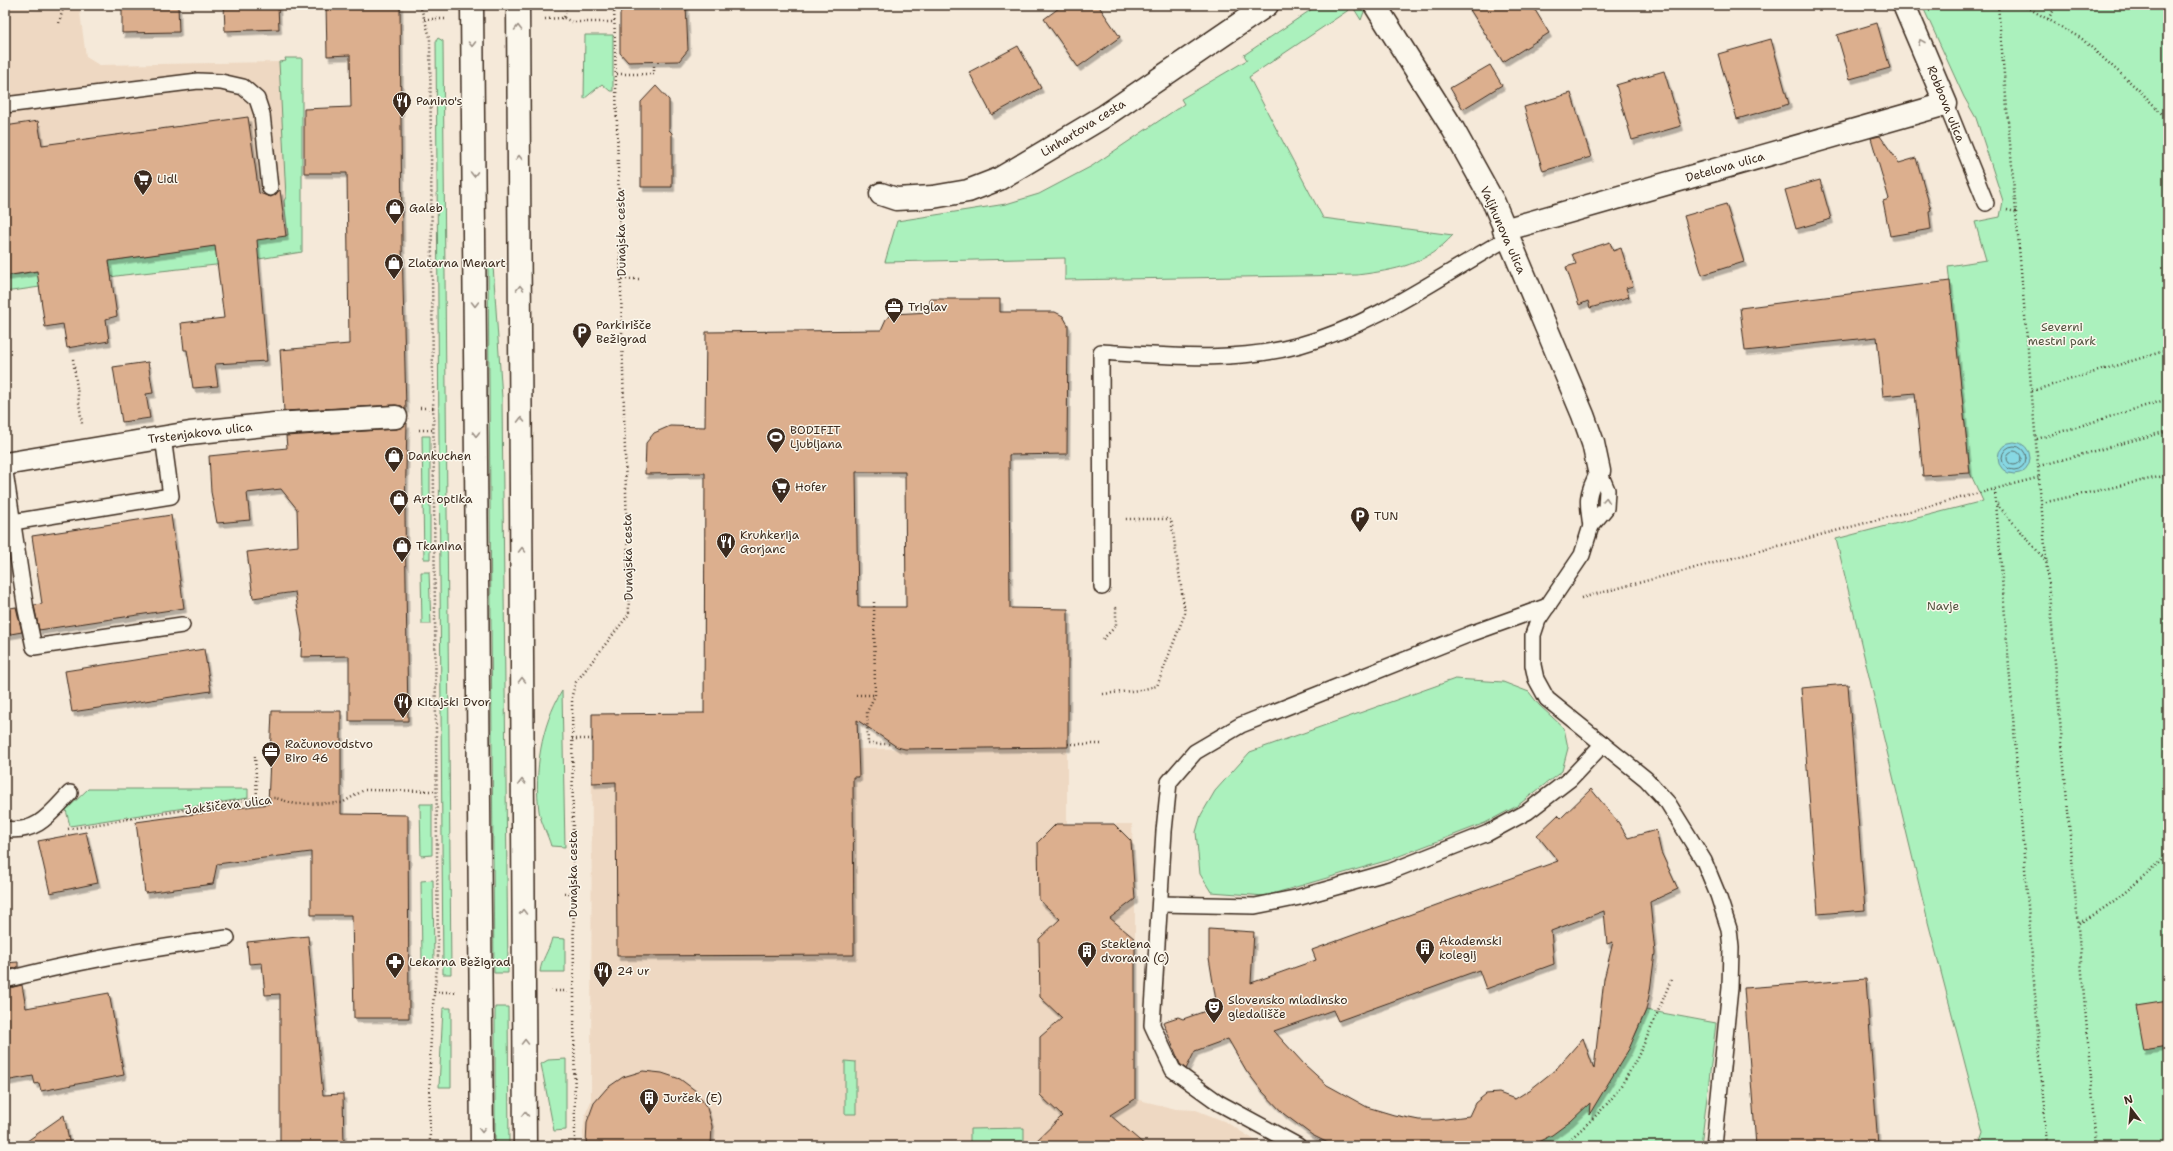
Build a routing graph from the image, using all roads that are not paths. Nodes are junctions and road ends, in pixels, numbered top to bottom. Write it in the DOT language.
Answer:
graph roads {
  1 [pos="472,5"];
  2 [pos="518,5"];
  3 [pos="1267,5"];
  4 [pos="1375,5"];
  5 [pos="1904,5"];
  6 [pos="1946,104"];
  7 [pos="5,105"];
  8 [pos="270,188"];
  9 [pos="881,194"];
  10 [pos="1986,203"];
  11 [pos="1506,234"];
  12 [pos="405,413"];
  13 [pos="163,437"];
  14 [pos="5,464"];
  15 [pos="1599,471"];
  16 [pos="5,472"];
  17 [pos="13,522"];
  18 [pos="1102,588"];
  19 [pos="1548,606"];
  20 [pos="182,625"];
  21 [pos="1603,744"];
  22 [pos="70,793"];
  23 [pos="5,829"];
  24 [pos="1160,904"];
  25 [pos="227,938"];
  26 [pos="5,980"];
  27 [pos="482,1146"];
  28 [pos="525,1146"];
  29 [pos="1298,1146"];
  30 [pos="1714,1146"];
  1 -- 27 [label="main road, one-way"];
  28 -- 2 [label="main road, one-way"];
  3 -- 9 [label="main road, Linhartova cesta"];
  4 -- 11 [label="main road, Valjhunova ulica"];
  6 -- 5 [label="main road, Robbova ulica, one-way"];
  6 -- 10 [label="lane, Robbova ulica"];
  6 -- 11 [label="main road, Detelova ulica"];
  7 -- 8 [label="lane"];
  11 -- 15 [label="main road, Valjhunova ulica"];
  11 -- 18 [label="lane"];
  12 -- 13 [label="main road, Trstenjakova ulica"];
  13 -- 14 [label="main road, Trstenjakova ulica"];
  13 -- 17 [label="lane"];
  15 -- 19 [label="lane"];
  16 -- 17 [label="lane"];
  17 -- 20 [label="lane"];
  19 -- 21 [label="lane"];
  19 -- 24 [label="lane"];
  21 -- 24 [label="lane"];
  21 -- 30 [label="lane"];
  22 -- 23 [label="lane"];
  24 -- 29 [label="lane"];
  25 -- 26 [label="lane"];
}
